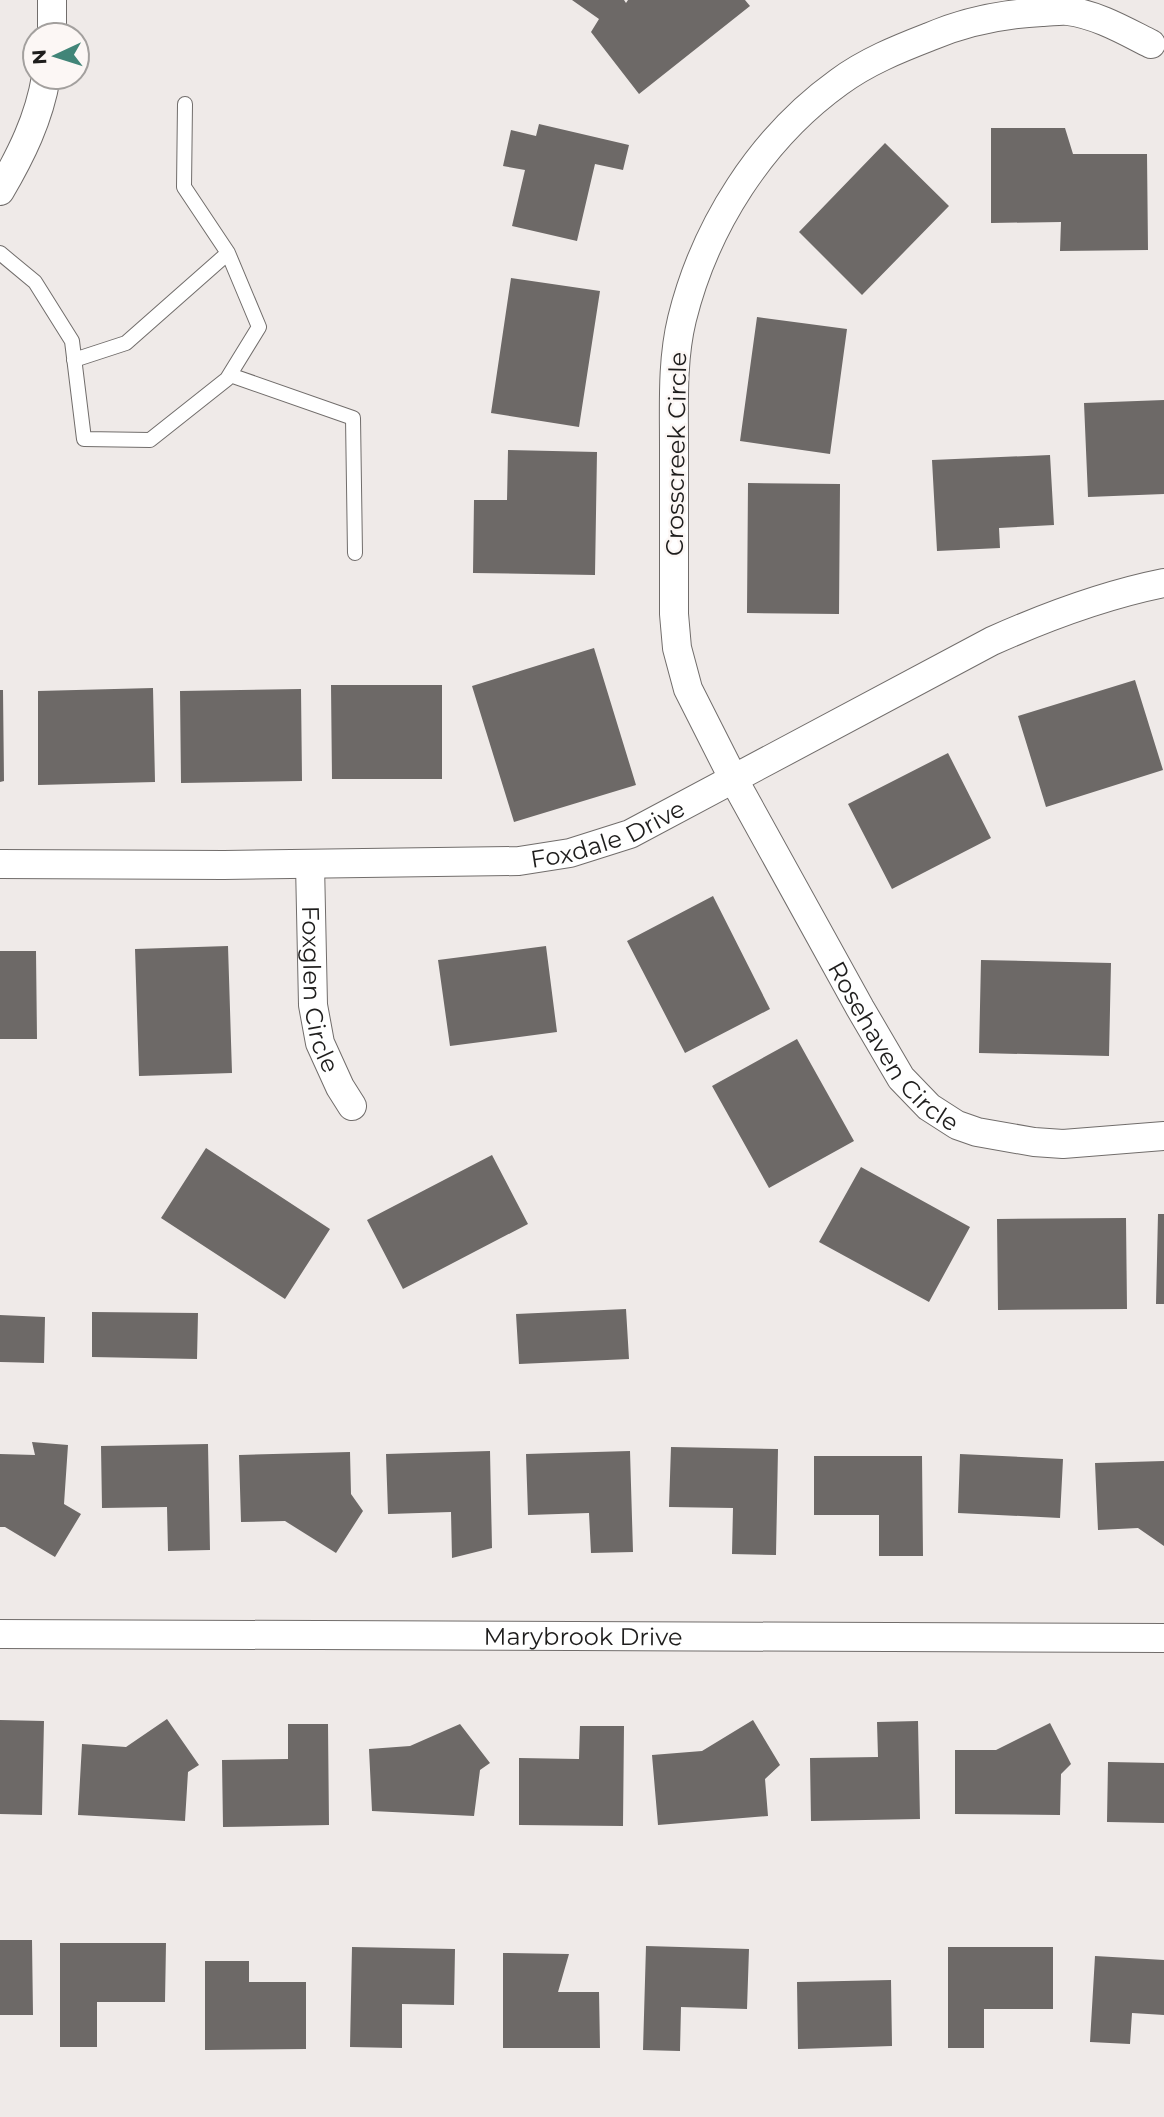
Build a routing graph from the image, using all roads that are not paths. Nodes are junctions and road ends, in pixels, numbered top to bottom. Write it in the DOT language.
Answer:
graph roads {
  1 [pos="52,0"];
  2 [pos="52,21"];
  3 [pos="1151,44"];
  4 [pos="44,91"];
  5 [pos="185,104"];
  6 [pos="0,191"];
  7 [pos="0,253"];
  8 [pos="228,253"];
  9 [pos="74,360"];
  10 [pos="230,375"];
  11 [pos="355,553"];
  12 [pos="1164,583"];
  13 [pos="734,780"];
  14 [pos="0,864"];
  15 [pos="310,864"];
  16 [pos="352,1106"];
  17 [pos="1164,1136"];
  18 [pos="0,1634"];
  19 [pos="1164,1637"];
  1 -- 2 [label="street"];
  3 -- 13 [label="street, Crosscreek Circle"];
  4 -- 6 [label="street"];
  5 -- 8 [label="lane"];
  7 -- 9 [label="lane"];
  8 -- 9 [label="lane"];
  8 -- 10 [label="lane"];
  9 -- 10 [label="lane"];
  10 -- 11 [label="lane"];
  12 -- 13 [label="street, Foxdale Drive"];
  13 -- 15 [label="street, Foxdale Drive"];
  13 -- 17 [label="street, Rosehaven Circle"];
  14 -- 15 [label="street, Foxdale Drive"];
  15 -- 16 [label="street, Foxglen Circle"];
  18 -- 19 [label="street, Marybrook Drive"];
}
